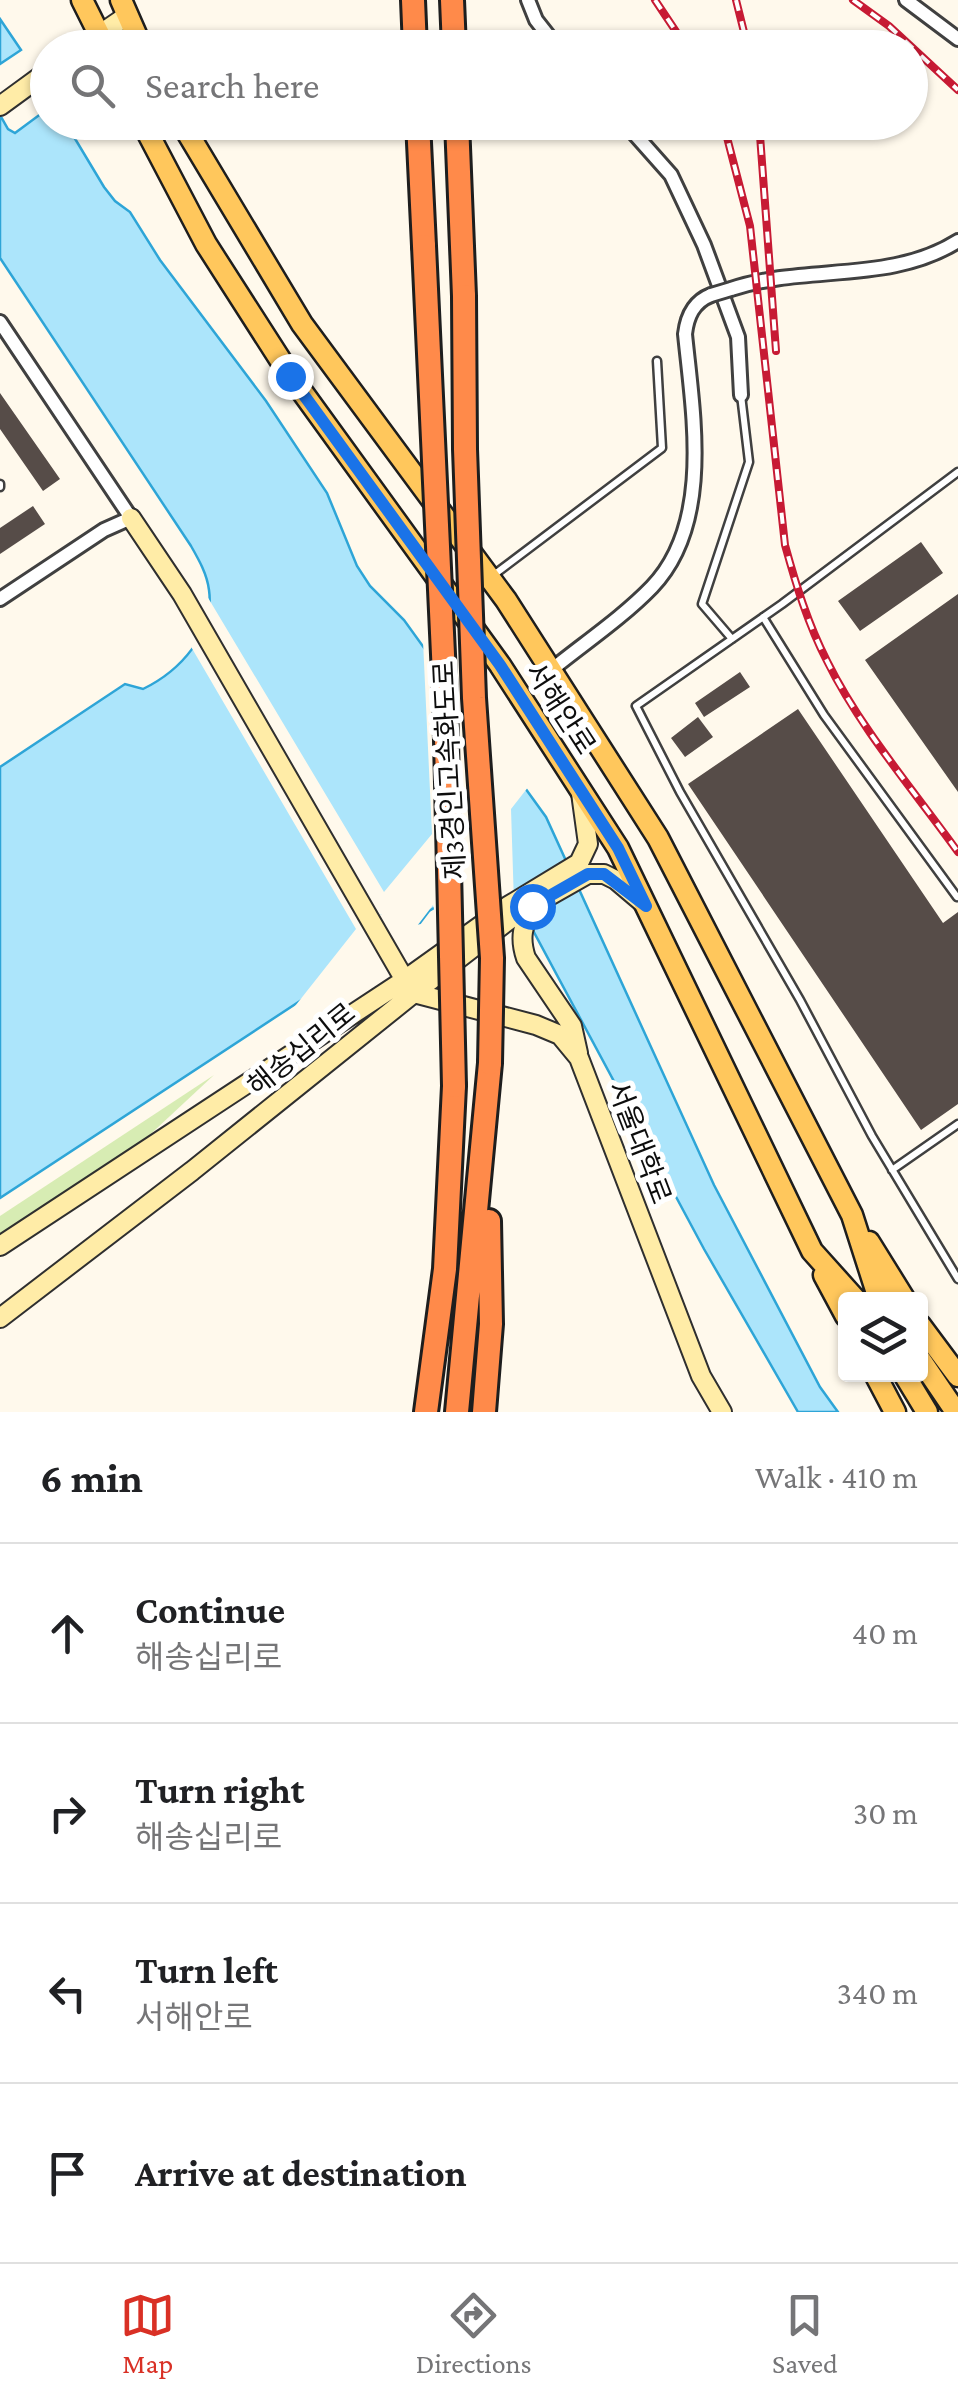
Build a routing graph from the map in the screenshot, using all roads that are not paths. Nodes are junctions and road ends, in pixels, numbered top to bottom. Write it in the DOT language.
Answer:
graph roads {
  1 [pos="82,0"];
  2 [pos="413,0"];
  3 [pos="452,0"];
  4 [pos="528,0"];
  5 [pos="906,0"];
  6 [pos="124,7"];
  7 [pos="97,30"];
  8 [pos="109,30"];
  9 [pos="134,30"];
  10 [pos="414,30"];
  11 [pos="453,30"];
  12 [pos="544,30"];
  13 [pos="958,39"];
  14 [pos="30,84"];
  15 [pos="1,106"];
  16 [pos="151,140"];
  17 [pos="193,140"];
  18 [pos="419,140"];
  19 [pos="458,140"];
  20 [pos="640,140"];
  21 [pos="958,241"];
  22 [pos="0,322"];
  23 [pos="657,360"];
  24 [pos="741,395"];
  25 [pos="958,472"];
  26 [pos="131,518"];
  27 [pos="490,578"];
  28 [pos="0,599"];
  29 [pos="763,617"];
  30 [pos="732,639"];
  31 [pos="550,671"];
  32 [pos="580,788"];
  33 [pos="957,897"];
  34 [pos="532,906"];
  35 [pos="646,906"];
  36 [pos="408,987"];
  37 [pos="579,1058"];
  38 [pos="487,1098"];
  39 [pos="958,1124"];
  40 [pos="892,1170"];
  41 [pos="852,1215"];
  42 [pos="0,1246"];
  43 [pos="812,1251"];
  44 [pos="958,1279"];
  45 [pos="849,1292"];
  46 [pos="877,1292"];
  47 [pos="900,1292"];
  48 [pos="838,1301"];
  49 [pos="0,1318"];
  50 [pos="928,1336"];
  51 [pos="928,1371"];
  52 [pos="958,1376"];
  53 [pos="880,1382"];
  54 [pos="909,1382"];
  55 [pos="954,1409"];
  56 [pos="426,1412"];
  57 [pos="457,1412"];
  58 [pos="484,1412"];
  59 [pos="722,1412"];
  60 [pos="895,1412"];
  61 [pos="927,1412"];
  1 -- 7 [label="main road"];
  2 -- 10 [label="highway"];
  3 -- 11 [label="highway"];
  4 -- 12 [label="street"];
  5 -- 13 [label="street"];
  6 -- 8 [label="main road"];
  6 -- 9 [label="main road"];
  14 -- 15 [label="main road"];
  16 -- 32 [label="main road, 서해안로"];
  17 -- 27 [label="main road, 서해안로"];
  18 -- 56 [label="highway, 제3경인고속화도로, bridge"];
  19 -- 38 [label="highway, 제3경인고속화도로, bridge"];
  20 -- 24 [label="street"];
  21 -- 31 [label="street, bridge"];
  22 -- 26 [label="street"];
  23 -- 27 [label="lane"];
  24 -- 30 [label="lane"];
  25 -- 29 [label="lane"];
  26 -- 28 [label="street"];
  26 -- 36 [label="main road"];
  27 -- 31 [label="main road, 서해안로"];
  29 -- 30 [label="lane"];
  29 -- 33 [label="lane"];
  30 -- 40 [label="lane"];
  31 -- 41 [label="main road, 서해안로"];
  32 -- 35 [label="main road, 서해안로"];
  32 -- 36 [label="main road, 해송십리로"];
  34 -- 35 [label="main road, 해송십리로"];
  34 -- 36 [label="main road, 해송십리로"];
  34 -- 37 [label="main road"];
  35 -- 43 [label="main road, 서해안로"];
  36 -- 37 [label="main road, 서울대학로"];
  36 -- 42 [label="main road, 해송십리로"];
  36 -- 49 [label="main road, 해송십리로"];
  37 -- 59 [label="main road, 서울대학로"];
  38 -- 57 [label="highway, 제3경인고속화도로"];
  38 -- 58 [label="highway"];
  39 -- 40 [label="lane"];
  40 -- 44 [label="lane"];
  41 -- 46 [label="main road, 서해안로"];
  41 -- 47 [label="main road"];
  43 -- 45 [label="main road, 서해안로"];
  43 -- 48 [label="main road"];
  50 -- 52 [label="main road"];
  51 -- 55 [label="main road"];
  53 -- 60 [label="main road"];
  54 -- 61 [label="main road"];
}
